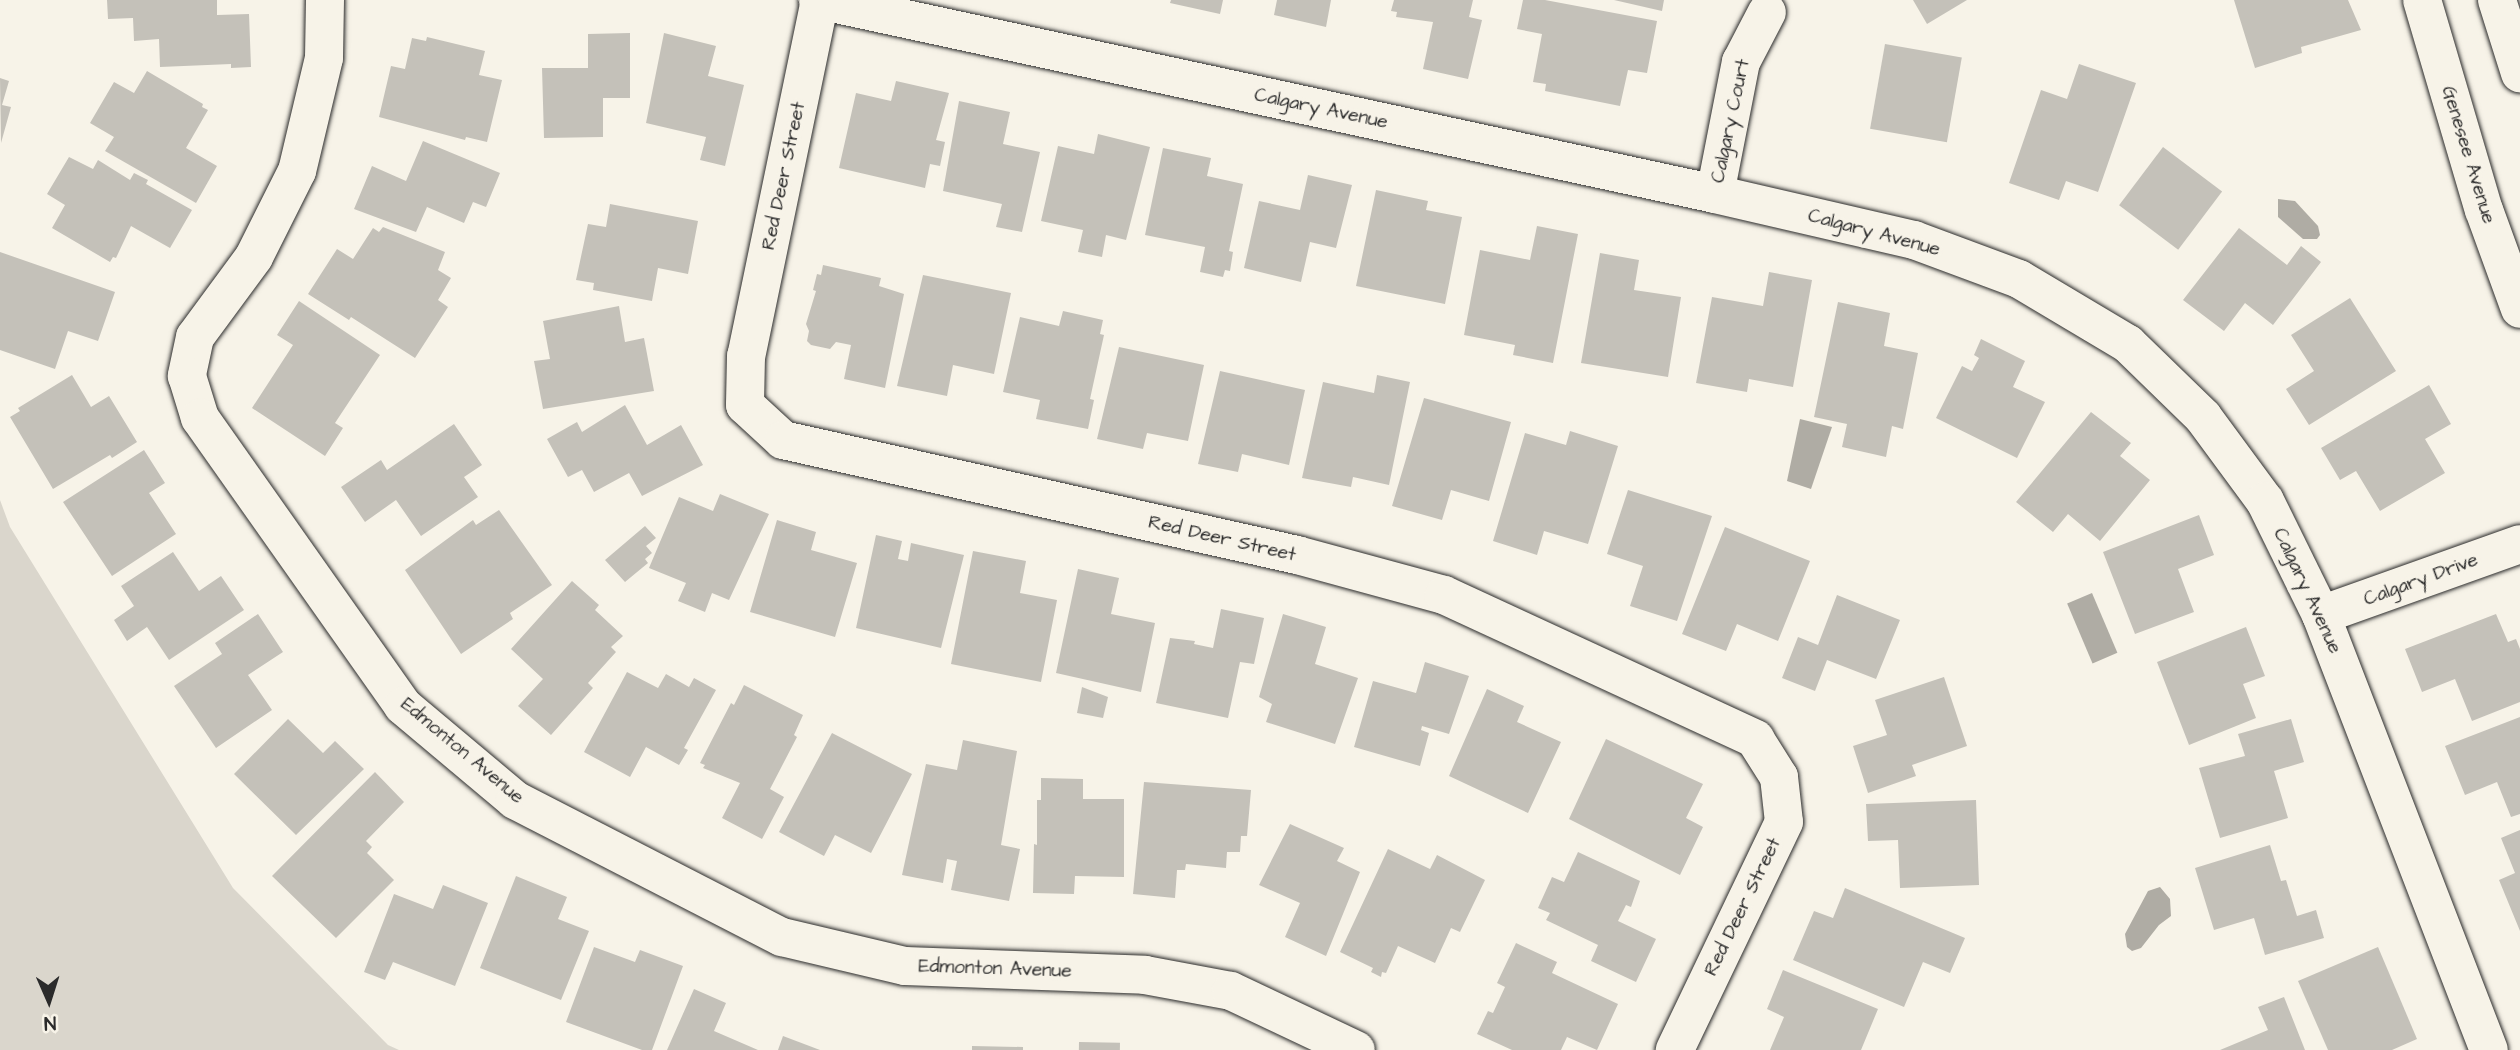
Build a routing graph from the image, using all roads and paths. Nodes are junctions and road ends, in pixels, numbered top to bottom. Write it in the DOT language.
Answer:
graph roads {
  1 [pos="325,0"];
  2 [pos="819,0"];
  3 [pos="2422,0"];
  4 [pos="2497,0"];
  5 [pos="1767,12"];
  6 [pos="2520,73"];
  7 [pos="1715,194"];
  8 [pos="2520,309"];
  9 [pos="2520,544"];
  10 [pos="2322,615"];
  11 [pos="1356,1050"];
  12 [pos="1675,1050"];
  13 [pos="2489,1050"];
  1 -- 11 [label="street, Edmonton Avenue"];
  2 -- 7 [label="street, Calgary Avenue"];
  2 -- 12 [label="street, Red Deer Street"];
  3 -- 8 [label="street, Genesee Avenue"];
  4 -- 6 [label="street"];
  5 -- 7 [label="street, Calgary Court"];
  7 -- 10 [label="street, Calgary Avenue"];
  9 -- 10 [label="street, Calgary Drive"];
  10 -- 13 [label="street, Calgary Avenue"];
}
